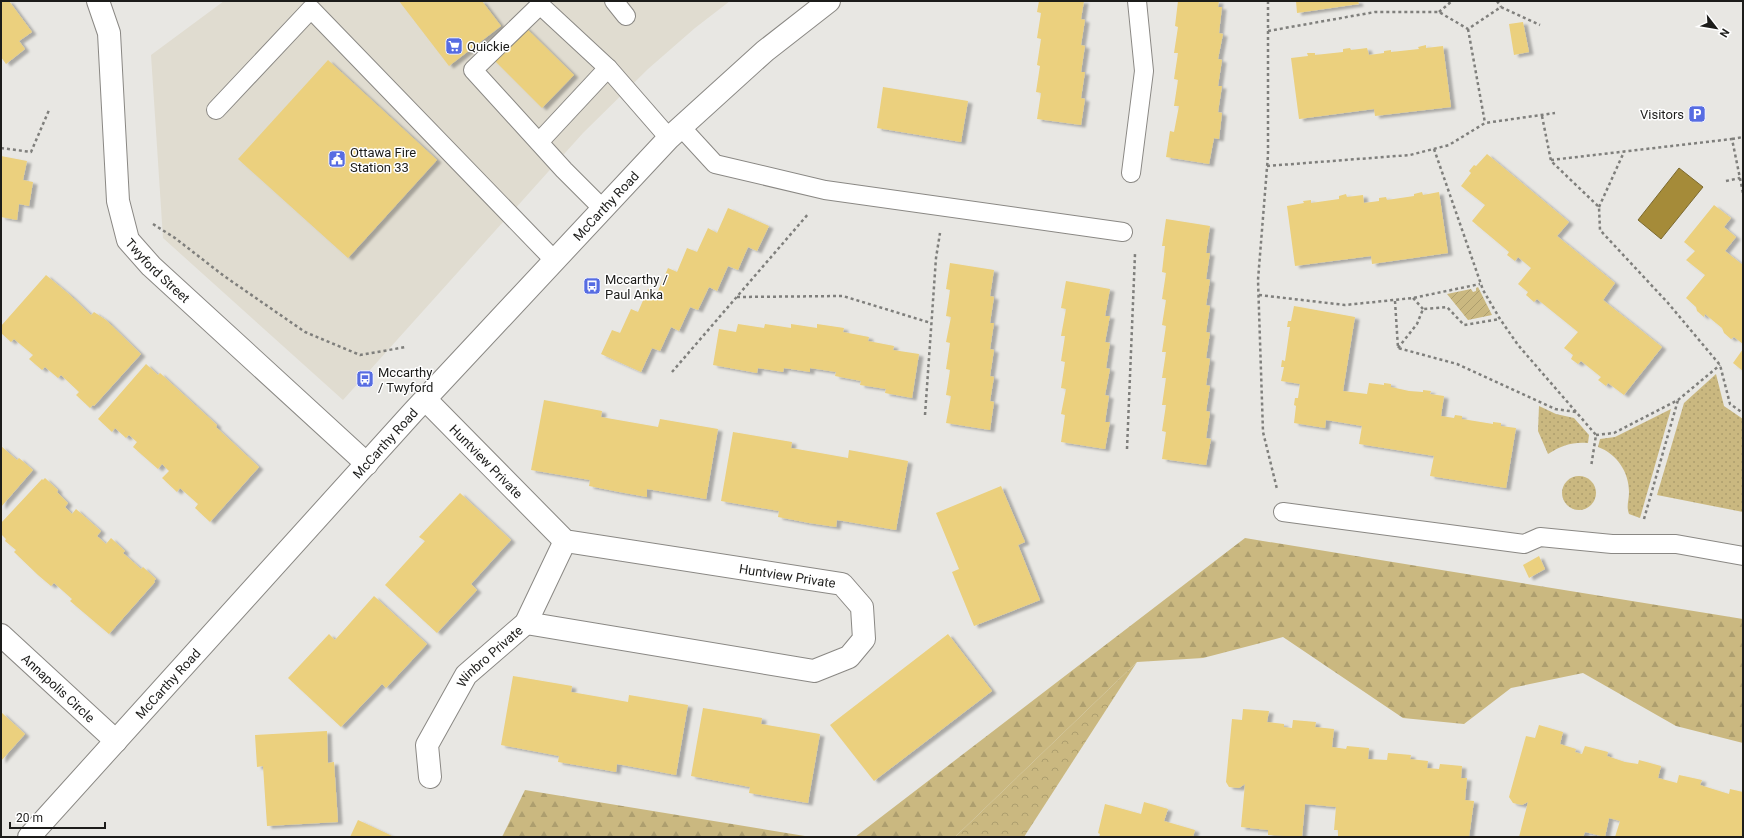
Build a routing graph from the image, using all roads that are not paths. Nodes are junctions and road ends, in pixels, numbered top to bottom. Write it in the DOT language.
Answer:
graph roads {
  1 [pos="98,1"];
  2 [pos="614,1"];
  3 [pos="829,1"];
  4 [pos="1137,1"];
  5 [pos="626,16"];
  6 [pos="608,68"];
  7 [pos="216,110"];
  8 [pos="675,132"];
  9 [pos="540,141"];
  10 [pos="1131,173"];
  11 [pos="603,209"];
  12 [pos="1123,232"];
  13 [pos="554,260"];
  14 [pos="426,400"];
  15 [pos="367,464"];
  16 [pos="1283,512"];
  17 [pos="565,540"];
  18 [pos="1743,556"];
  19 [pos="526,623"];
  20 [pos="1,635"];
  21 [pos="116,742"];
  22 [pos="430,777"];
  23 [pos="29,837"];
  1 -- 15 [label="street, Twyford Street"];
  2 -- 5 [label="lane"];
  3 -- 8 [label="street, McCarthy Road"];
  4 -- 10 [label="lane"];
  6 -- 8 [label="lane"];
  6 -- 9 [label="lane"];
  6 -- 9 [label="lane"];
  7 -- 13 [label="lane"];
  8 -- 11 [label="street, McCarthy Road"];
  8 -- 12 [label="lane"];
  9 -- 11 [label="lane"];
  11 -- 13 [label="street, McCarthy Road"];
  13 -- 14 [label="street, McCarthy Road"];
  14 -- 15 [label="street, McCarthy Road"];
  14 -- 17 [label="street, Huntview Private"];
  15 -- 21 [label="street, McCarthy Road"];
  16 -- 18 [label="lane"];
  17 -- 19 [label="street, Winbro Private"];
  17 -- 19 [label="street, Huntview Private"];
  19 -- 22 [label="street, Winbro Private"];
  20 -- 21 [label="street, Annapolis Circle"];
  21 -- 23 [label="street, McCarthy Road"];
}
